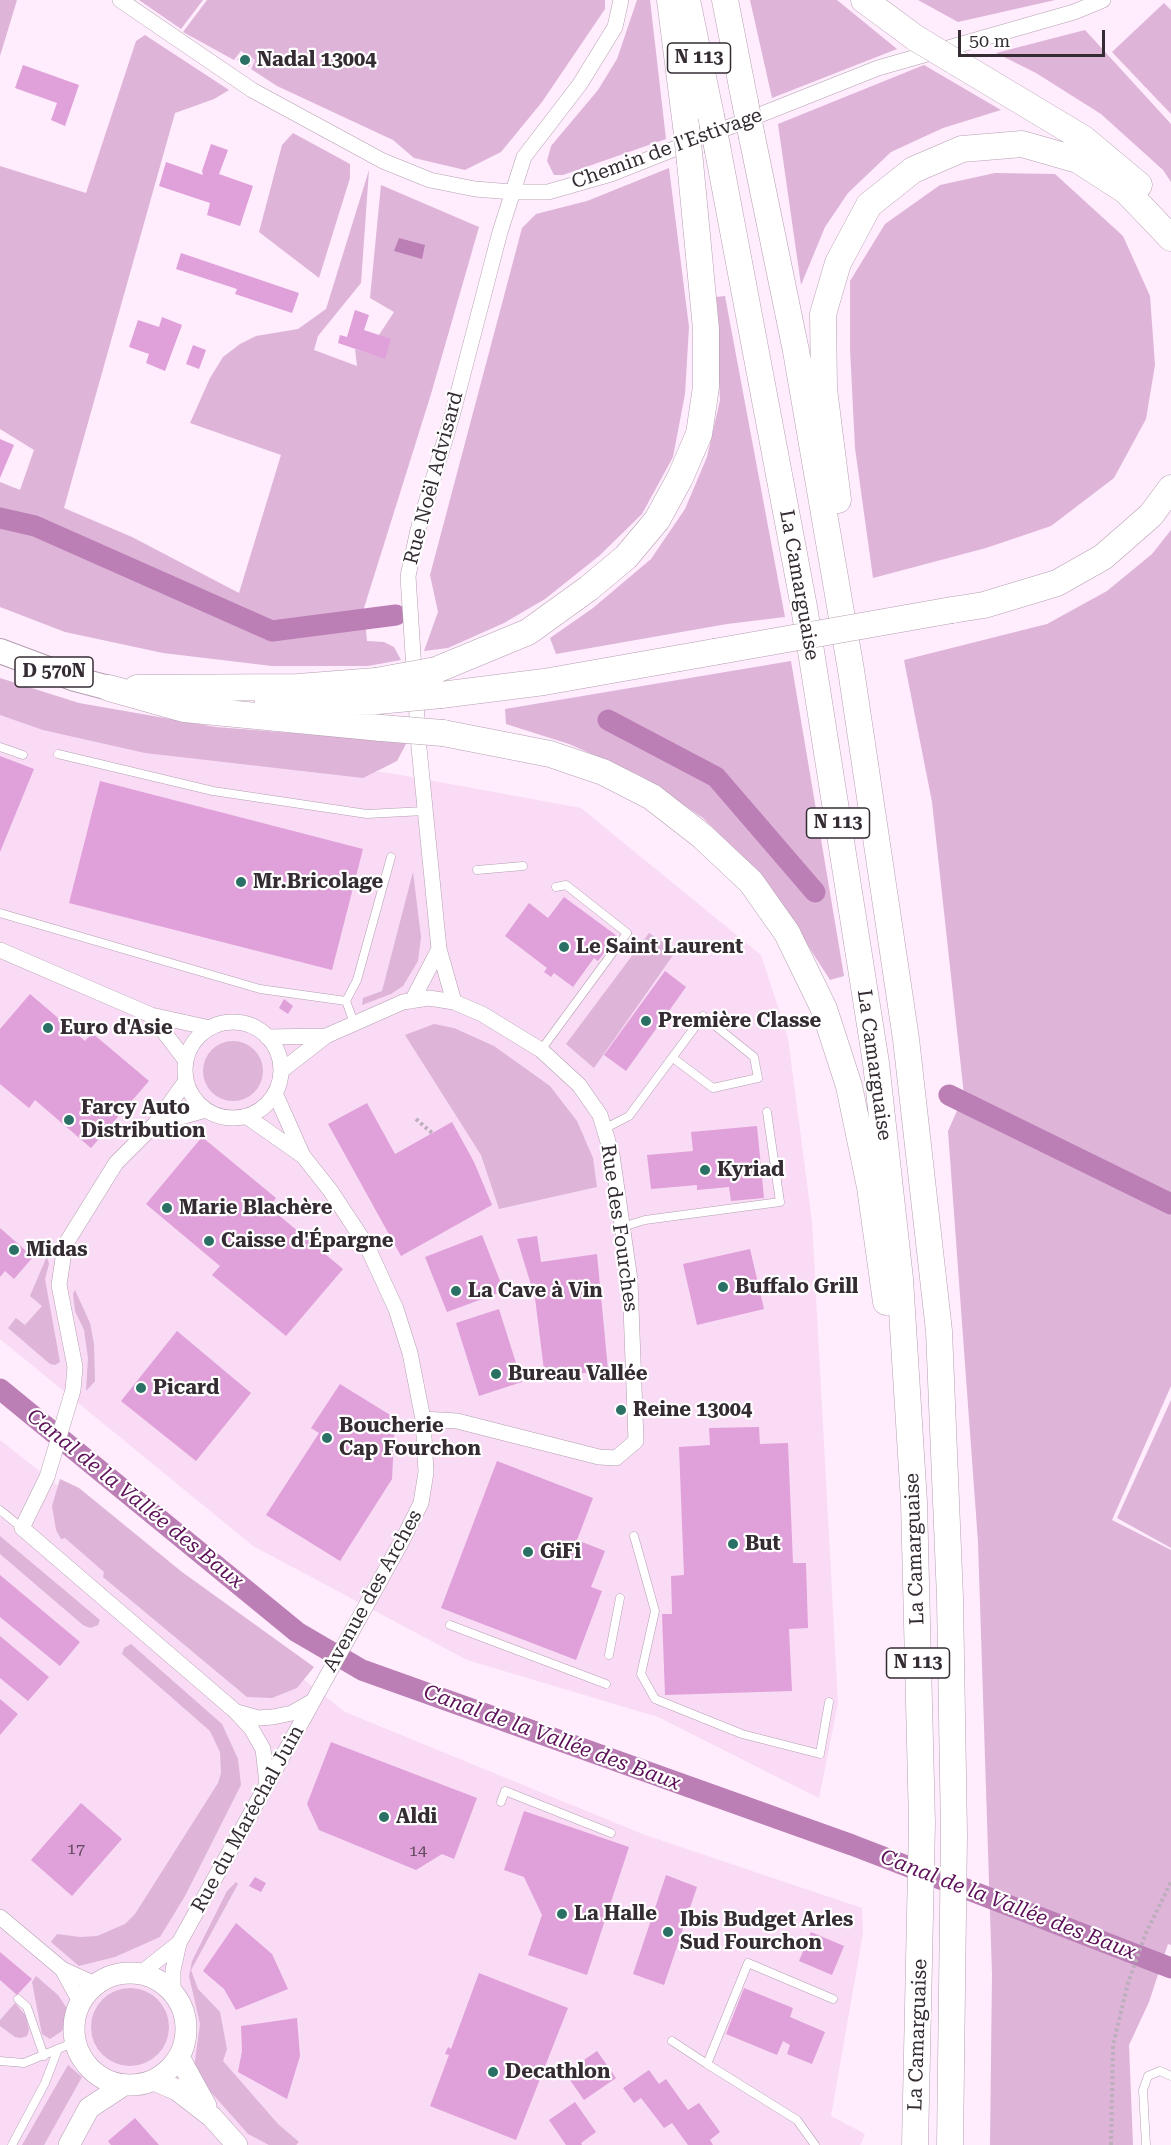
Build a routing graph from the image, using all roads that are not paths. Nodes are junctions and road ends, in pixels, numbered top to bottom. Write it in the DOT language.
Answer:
graph roads {
  1 [pos="120,0"];
  2 [pos="621,0"];
  3 [pos="670,0"];
  4 [pos="687,0"];
  5 [pos="725,0"];
  6 [pos="864,0"];
  7 [pos="1103,0"];
  8 [pos="512,192"];
  9 [pos="1171,233"];
  10 [pos="1171,238"];
  11 [pos="1171,488"];
  12 [pos="0,651"];
  13 [pos="851,670"];
  14 [pos="109,688"];
  15 [pos="376,691"];
  16 [pos="0,747"];
  17 [pos="58,754"];
  18 [pos="23,755"];
  19 [pos="424,811"];
  20 [pos="391,857"];
  21 [pos="523,867"];
  22 [pos="477,870"];
  23 [pos="556,887"];
  24 [pos="0,913"];
  25 [pos="439,949"];
  26 [pos="0,950"];
  27 [pos="346,1000"];
  28 [pos="412,1001"];
  29 [pos="454,1002"];
  30 [pos="151,1015"];
  31 [pos="354,1023"];
  32 [pos="210,1028"];
  33 [pos="326,1036"];
  34 [pos="267,1037"];
  35 [pos="542,1050"];
  36 [pos="673,1058"];
  37 [pos="186,1061"];
  38 [pos="281,1071"];
  39 [pos="186,1081"];
  40 [pos="275,1093"];
  41 [pos="207,1110"];
  42 [pos="767,1112"];
  43 [pos="246,1116"];
  44 [pos="155,1124"];
  45 [pos="604,1129"];
  46 [pos="303,1156"];
  47 [pos="622,1227"];
  48 [pos="423,1419"];
  49 [pos="914,1502"];
  50 [pos="0,1510"];
  51 [pos="22,1528"];
  52 [pos="634,1536"];
  53 [pos="620,1598"];
  54 [pos="450,1625"];
  55 [pos="609,1655"];
  56 [pos="606,1684"];
  57 [pos="315,1698"];
  58 [pos="829,1702"];
  59 [pos="235,1711"];
  60 [pos="267,1784"];
  61 [pos="501,1802"];
  62 [pos="611,1833"];
  63 [pos="0,1917"];
  64 [pos="179,1943"];
  65 [pos="62,1969"];
  66 [pos="141,1973"];
  67 [pos="95,1984"];
  68 [pos="173,1991"];
  69 [pos="18,1999"];
  70 [pos="833,1999"];
  71 [pos="80,2002"];
  72 [pos="672,2042"];
  73 [pos="67,2045"];
  74 [pos="44,2056"];
  75 [pos="180,2057"];
  76 [pos="0,2061"];
  77 [pos="707,2064"];
  78 [pos="94,2072"];
  79 [pos="1171,2076"];
  80 [pos="154,2080"];
  81 [pos="124,2085"];
  82 [pos="89,2108"];
  83 [pos="212,2117"];
  84 [pos="12,2145"];
  85 [pos="69,2145"];
  86 [pos="237,2145"];
  87 [pos="815,2145"];
  88 [pos="915,2145"];
  89 [pos="950,2145"];
  90 [pos="1146,2145"];
  1 -- 8 [label="street, Chemin de l'Estivage"];
  2 -- 8 [label="street, Rue Noël Advisard"];
  3 -- 15 [label="highway, bridge"];
  4 -- 49 [label="highway, La Camarguaise / N 113, bridge"];
  5 -- 13 [label="highway, La Camarguaise / N 113, bridge"];
  6 -- 9 [label="highway, bridge"];
  7 -- 8 [label="street, Chemin de l'Estivage"];
  8 -- 19 [label="street, Rue Noël Advisard"];
  10 -- 13 [label="highway"];
  11 -- 15 [label="highway, bridge"];
  12 -- 14 [label="main road, D 570N"];
  13 -- 89 [label="highway, La Camarguaise / N 113"];
  14 -- 15 [label="highway"];
  14 -- 49 [label="highway, bridge"];
  16 -- 18 [label="lane"];
  17 -- 19 [label="lane"];
  19 -- 25 [label="street, Rue Noël Advisard"];
  20 -- 27 [label="lane"];
  21 -- 22 [label="lane"];
  23 -- 35 [label="lane"];
  24 -- 27 [label="lane"];
  25 -- 28 [label="street"];
  25 -- 29 [label="street, Rue Noël Advisard"];
  26 -- 30 [label="street"];
  27 -- 31 [label="lane"];
  28 -- 29 [label="street, Rue des Fourches"];
  28 -- 31 [label="street, Rue des Fourches"];
  29 -- 35 [label="street, Rue des Fourches"];
  30 -- 32 [label="street"];
  30 -- 37 [label="street"];
  31 -- 33 [label="street, Rue des Fourches"];
  32 -- 34 [label="street"];
  32 -- 37 [label="street"];
  33 -- 34 [label="street, Rue des Fourches"];
  33 -- 38 [label="street, Rue des Fourches"];
  34 -- 38 [label="street"];
  35 -- 45 [label="street, Rue des Fourches"];
  36 -- 36 [label="lane"];
  36 -- 45 [label="lane"];
  37 -- 39 [label="street"];
  38 -- 40 [label="street"];
  39 -- 41 [label="street"];
  39 -- 44 [label="street"];
  40 -- 43 [label="street"];
  40 -- 46 [label="street, Avenue des Arches"];
  41 -- 43 [label="street"];
  41 -- 44 [label="street"];
  42 -- 47 [label="lane"];
  43 -- 46 [label="street, Avenue des Arches"];
  44 -- 51 [label="street"];
  45 -- 47 [label="street, Rue des Fourches"];
  46 -- 48 [label="street, Avenue des Arches"];
  47 -- 48 [label="street, Rue des Fourches"];
  48 -- 57 [label="street, Avenue des Arches"];
  49 -- 88 [label="highway, La Camarguaise / N 113"];
  50 -- 51 [label="lane"];
  51 -- 59 [label="street"];
  52 -- 58 [label="lane"];
  53 -- 55 [label="lane"];
  54 -- 56 [label="lane"];
  57 -- 59 [label="street"];
  57 -- 60 [label="street, Rue du Maréchal Juin"];
  59 -- 60 [label="street"];
  60 -- 64 [label="street, Rue du Maréchal Juin"];
  61 -- 62 [label="lane"];
  63 -- 65 [label="street"];
  64 -- 66 [label="street, Rue du Maréchal Juin"];
  64 -- 68 [label="street, Rue du Maréchal Juin"];
  65 -- 67 [label="street"];
  65 -- 71 [label="street"];
  66 -- 67 [label="main road"];
  66 -- 68 [label="main road"];
  67 -- 71 [label="main road"];
  68 -- 75 [label="main road"];
  69 -- 74 [label="lane"];
  70 -- 77 [label="lane"];
  71 -- 73 [label="main road"];
  72 -- 77 [label="lane"];
  73 -- 74 [label="lane"];
  73 -- 78 [label="main road"];
  73 -- 84 [label="lane"];
  74 -- 76 [label="lane"];
  75 -- 80 [label="main road"];
  75 -- 83 [label="main road"];
  77 -- 87 [label="lane"];
  78 -- 81 [label="main road"];
  78 -- 82 [label="main road"];
  79 -- 90 [label="lane"];
  80 -- 81 [label="main road"];
  80 -- 83 [label="main road"];
  81 -- 82 [label="main road"];
  82 -- 85 [label="main road"];
  83 -- 86 [label="main road"];
}
